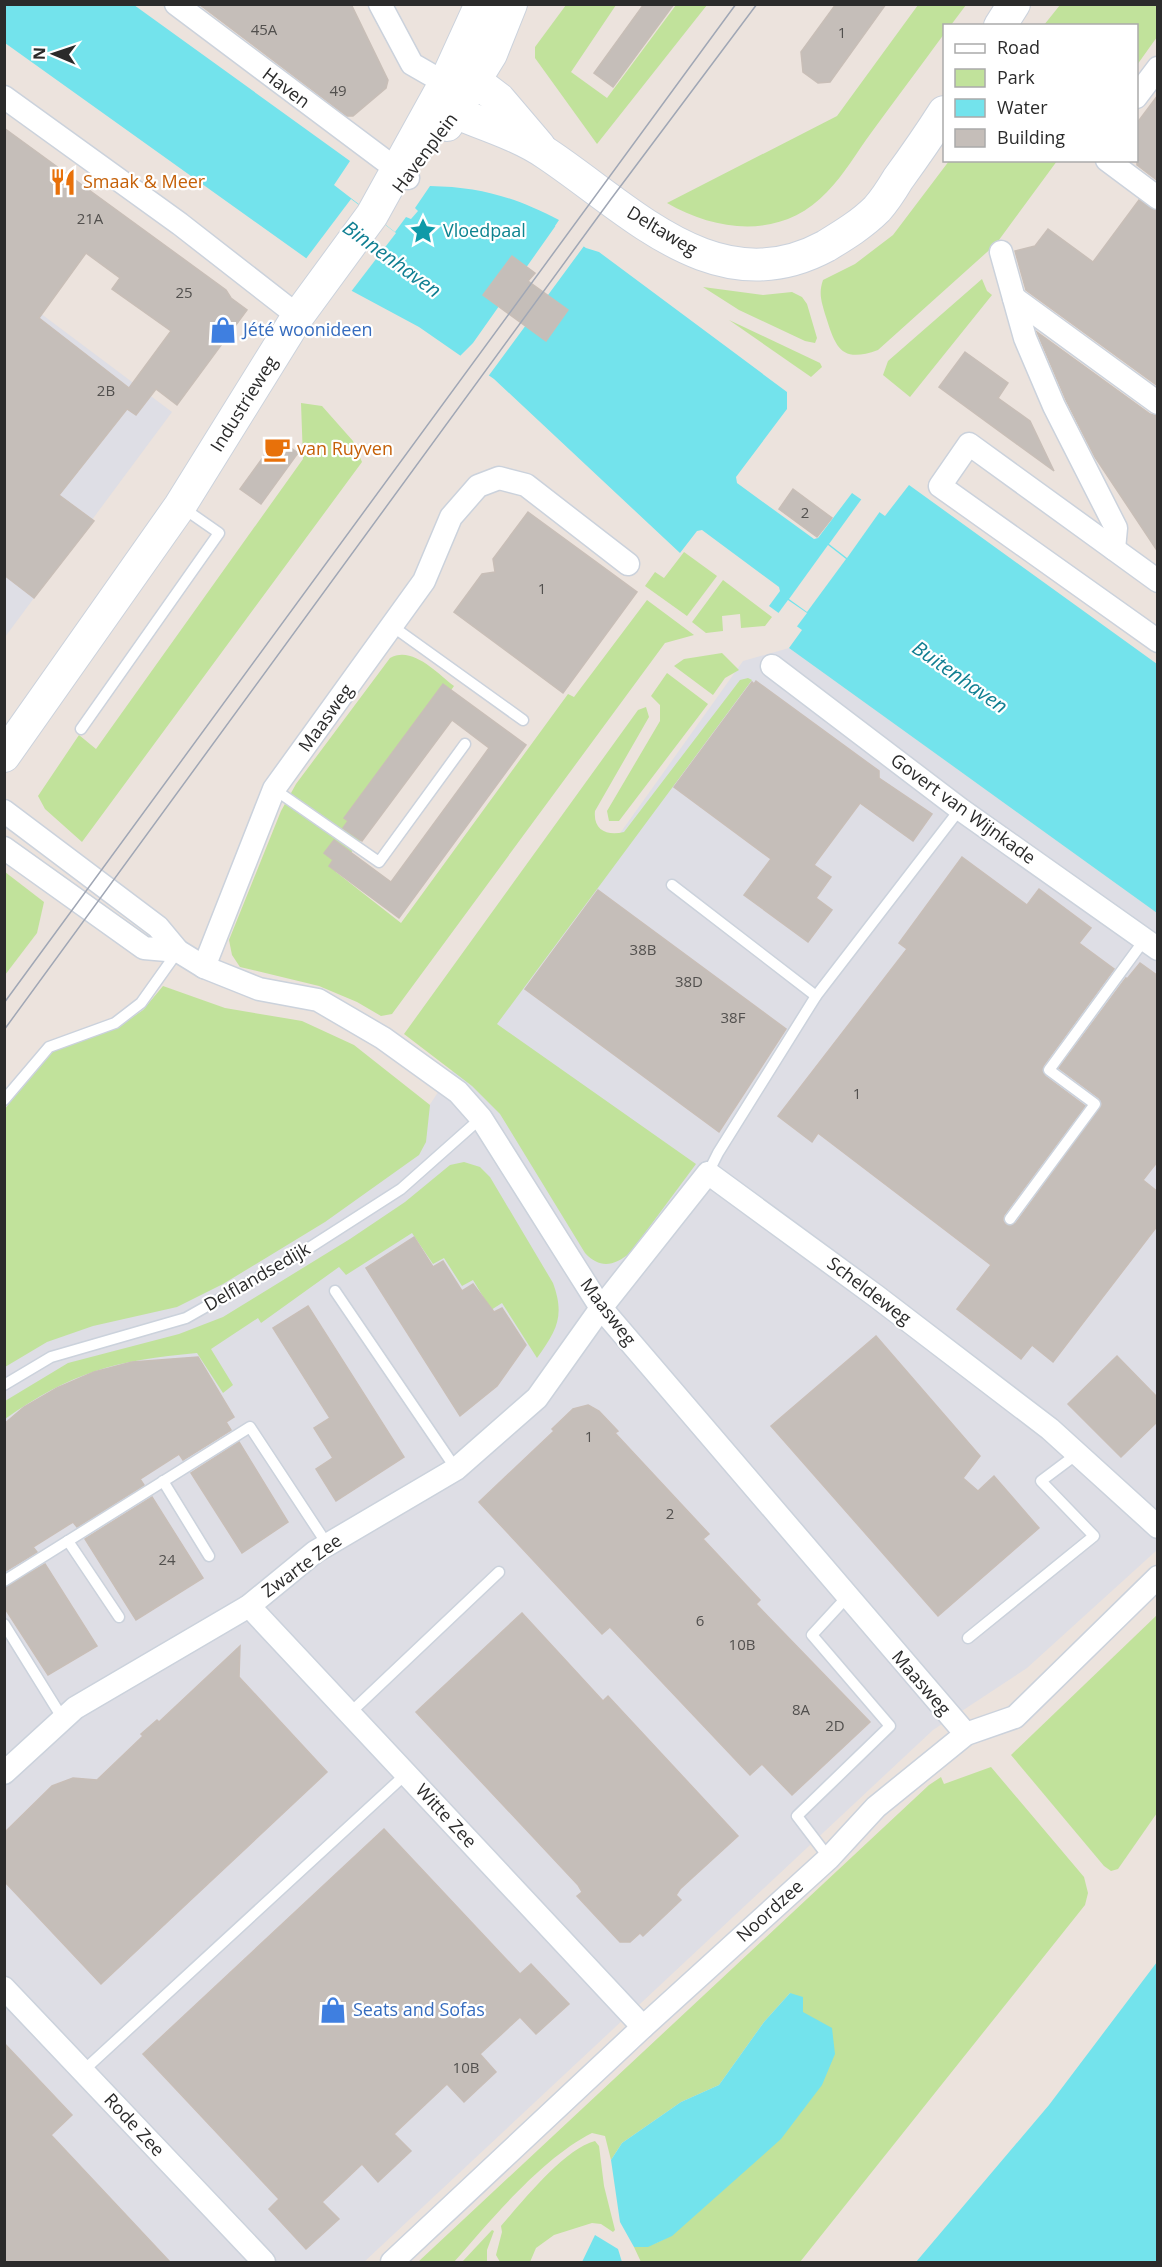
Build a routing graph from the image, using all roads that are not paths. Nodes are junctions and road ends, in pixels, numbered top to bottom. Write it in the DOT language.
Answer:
graph roads {
  1 [pos="176,4"];
  2 [pos="380,4"];
  3 [pos="481,4"];
  4 [pos="511,4"];
  5 [pos="1014,4"];
  6 [pos="1001,24"];
  7 [pos="1158,68"];
  8 [pos="459,82"];
  9 [pos="1138,96"];
  10 [pos="4,97"];
  11 [pos="456,113"];
  12 [pos="943,115"];
  13 [pos="545,152"];
  14 [pos="1110,162"];
  15 [pos="403,175"];
  16 [pos="1158,198"];
  17 [pos="372,215"];
  18 [pos="1000,252"];
  19 [pos="1014,298"];
  20 [pos="298,316"];
  21 [pos="1158,403"];
  22 [pos="180,506"];
  23 [pos="1114,549"];
  24 [pos="628,564"];
  25 [pos="1158,581"];
  26 [pos="392,626"];
  27 [pos="1158,641"];
  28 [pos="772,666"];
  29 [pos="523,720"];
  30 [pos="81,729"];
  31 [pos="465,744"];
  32 [pos="4,756"];
  33 [pos="274,789"];
  34 [pos="960,808"];
  35 [pos="4,811"];
  36 [pos="4,848"];
  37 [pos="672,885"];
  38 [pos="1151,944"];
  39 [pos="178,951"];
  40 [pos="204,967"];
  41 [pos="816,996"];
  42 [pos="4,1100"];
  43 [pos="481,1118"];
  44 [pos="708,1173"];
  45 [pos="1010,1219"];
  46 [pos="335,1291"];
  47 [pos="601,1308"];
  48 [pos="4,1385"];
  49 [pos="1077,1454"];
  50 [pos="456,1468"];
  51 [pos="163,1481"];
  52 [pos="1158,1527"];
  53 [pos="68,1541"];
  54 [pos="327,1544"];
  55 [pos="209,1556"];
  56 [pos="500,1572"];
  57 [pos="1158,1577"];
  58 [pos="4,1581"];
  59 [pos="848,1597"];
  60 [pos="249,1606"];
  61 [pos="119,1617"];
  62 [pos="4,1624"];
  63 [pos="968,1638"];
  64 [pos="350,1713"];
  65 [pos="63,1719"];
  66 [pos="966,1734"];
  67 [pos="4,1773"];
  68 [pos="406,1774"];
  69 [pos="829,1858"];
  70 [pos="4,1988"];
  71 [pos="644,2027"];
  72 [pos="83,2071"];
  73 [pos="264,2262"];
  74 [pos="392,2262"];
  1 -- 15 [label="street, Haven"];
  2 -- 8 [label="street"];
  3 -- 8 [label="main road"];
  4 -- 8 [label="main road"];
  5 -- 6 [label="main road"];
  7 -- 9 [label="street"];
  8 -- 11 [label="main road"];
  8 -- 13 [label="main road, Deltaweg"];
  8 -- 15 [label="main road, Havenplein"];
  10 -- 20 [label="street"];
  11 -- 13 [label="main road, Deltaweg"];
  11 -- 15 [label="main road, Havenplein"];
  12 -- 13 [label="main road, Deltaweg"];
  14 -- 16 [label="street"];
  15 -- 17 [label="main road, Havenplein"];
  17 -- 20 [label="main road, Industrieweg"];
  18 -- 19 [label="street"];
  19 -- 21 [label="street"];
  19 -- 23 [label="street"];
  20 -- 22 [label="main road, Industrieweg"];
  22 -- 30 [label="lane"];
  22 -- 32 [label="main road, Industrieweg"];
  23 -- 25 [label="street"];
  23 -- 27 [label="street"];
  24 -- 26 [label="street, Maasweg"];
  26 -- 29 [label="lane"];
  26 -- 33 [label="street, Maasweg"];
  28 -- 34 [label="street, Govert van Wijnkade"];
  31 -- 33 [label="lane"];
  33 -- 40 [label="street, Maasweg"];
  34 -- 38 [label="street, Govert van Wijnkade"];
  34 -- 41 [label="lane"];
  35 -- 39 [label="street, Maasweg"];
  36 -- 39 [label="street, Maasweg"];
  37 -- 41 [label="lane"];
  38 -- 45 [label="lane"];
  39 -- 40 [label="street, Maasweg"];
  39 -- 42 [label="lane"];
  40 -- 43 [label="street, Maasweg"];
  41 -- 44 [label="lane"];
  43 -- 47 [label="street, Maasweg"];
  43 -- 48 [label="lane, Delflandsedijk"];
  44 -- 47 [label="street"];
  44 -- 49 [label="street, Scheldeweg"];
  46 -- 50 [label="lane"];
  47 -- 50 [label="street, Zwarte Zee"];
  47 -- 59 [label="street, Maasweg"];
  49 -- 52 [label="street, Scheldeweg"];
  49 -- 63 [label="lane"];
  50 -- 54 [label="street, Zwarte Zee"];
  51 -- 53 [label="lane"];
  51 -- 54 [label="lane"];
  51 -- 55 [label="lane"];
  53 -- 58 [label="lane"];
  53 -- 61 [label="lane"];
  54 -- 60 [label="street, Zwarte Zee"];
  56 -- 64 [label="lane"];
  57 -- 66 [label="street, Noordzee"];
  59 -- 66 [label="street, Maasweg"];
  59 -- 69 [label="lane"];
  60 -- 64 [label="street, Witte Zee"];
  60 -- 65 [label="street, Zwarte Zee"];
  62 -- 65 [label="lane"];
  64 -- 68 [label="street, Witte Zee"];
  65 -- 67 [label="street, Zwarte Zee"];
  66 -- 69 [label="street, Noordzee"];
  68 -- 71 [label="street, Witte Zee"];
  68 -- 72 [label="lane"];
  69 -- 71 [label="street, Noordzee"];
  70 -- 72 [label="street, Rode Zee"];
  71 -- 74 [label="street, Noordzee"];
  72 -- 73 [label="street, Rode Zee"];
}
